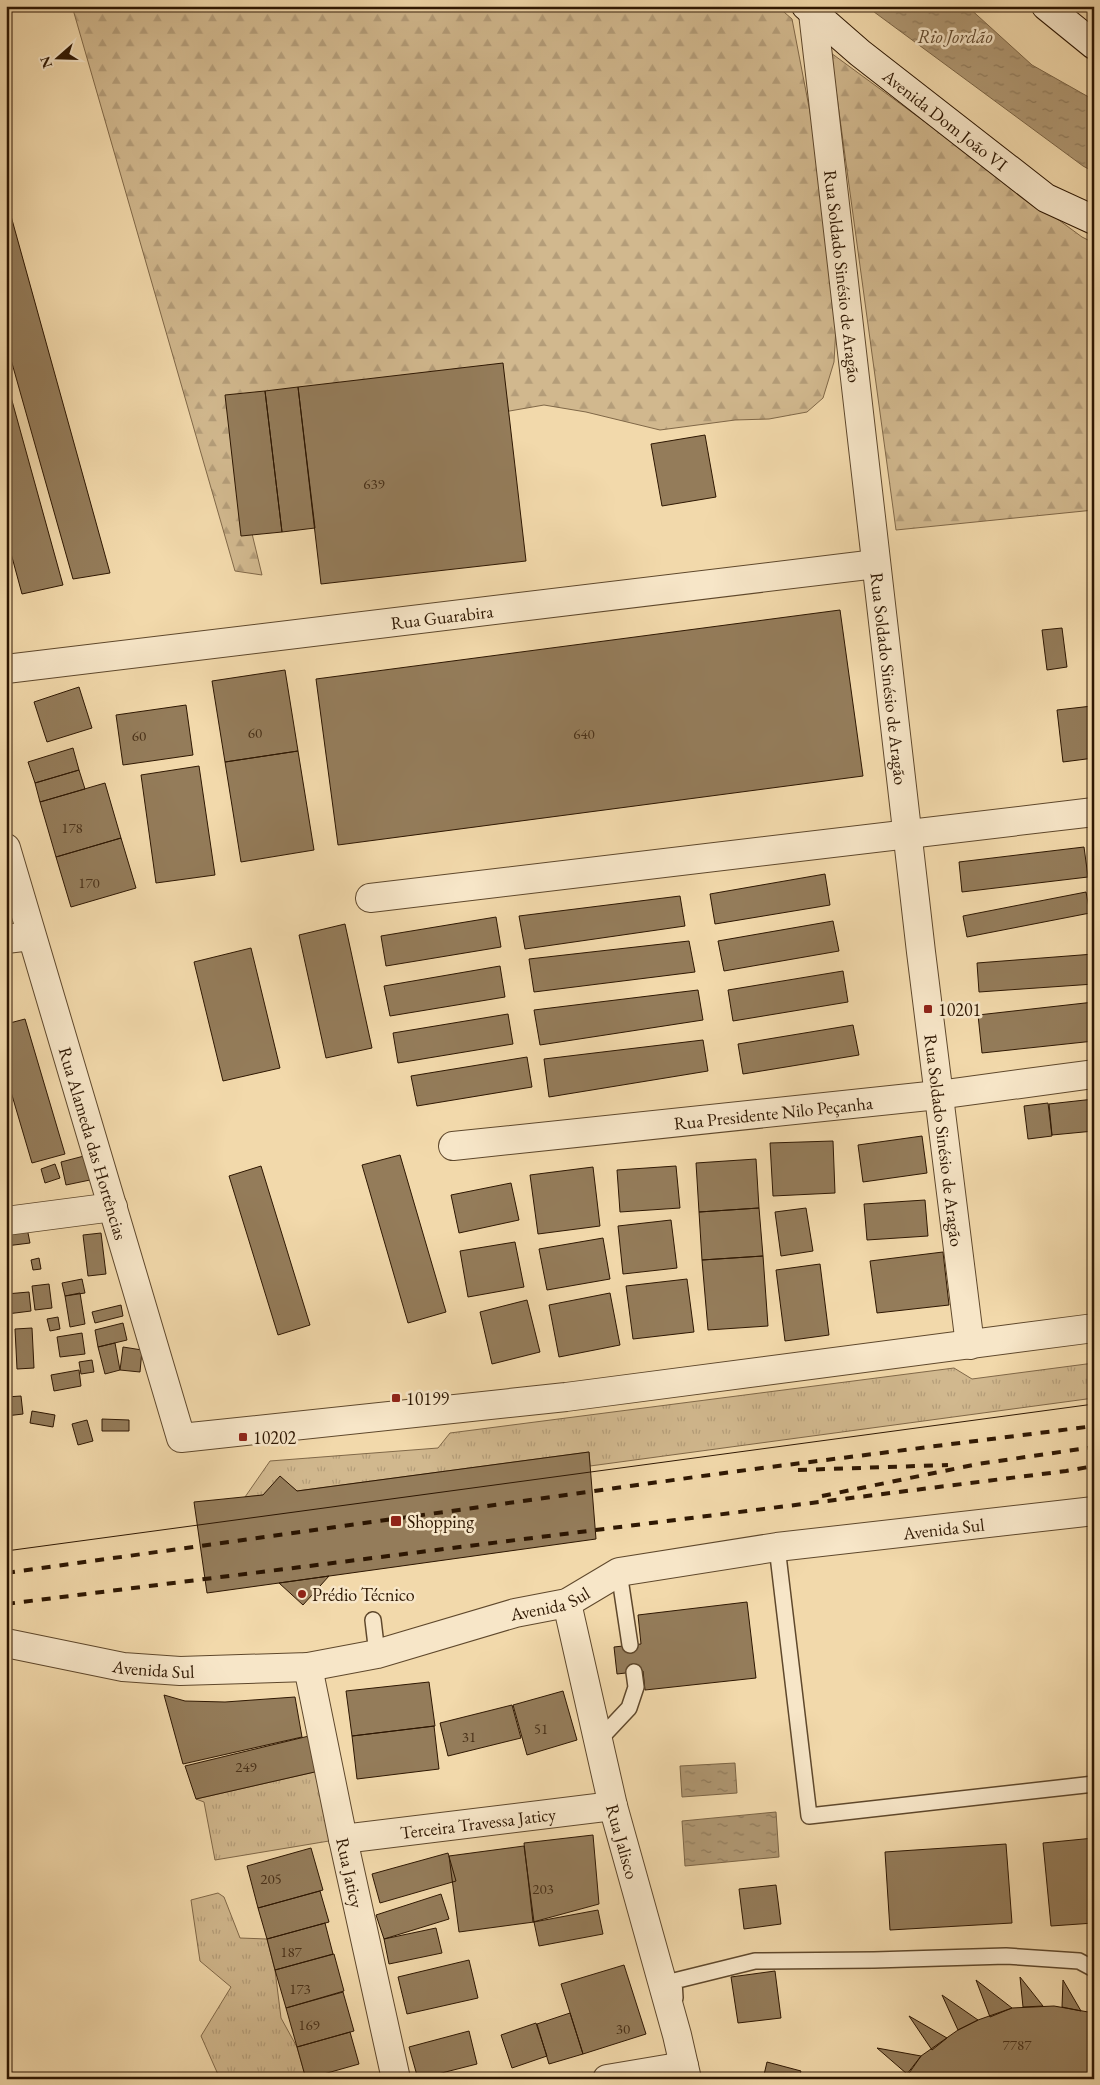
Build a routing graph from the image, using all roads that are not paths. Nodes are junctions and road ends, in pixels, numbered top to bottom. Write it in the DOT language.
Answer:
graph roads {
  1 [pos="1046,6"];
  2 [pos="809,10"];
  3 [pos="1094,45"];
  4 [pos="1094,220"];
  5 [pos="876,564"];
  6 [pos="6,668"];
  7 [pos="1094,812"];
  8 [pos="908,833"];
  9 [pos="6,848"];
  10 [pos="370,898"];
  11 [pos="19,937"];
  12 [pos="1094,1074"];
  13 [pos="938,1095"];
  14 [pos="453,1146"];
  15 [pos="113,1207"];
  16 [pos="6,1221"];
  17 [pos="1094,1328"];
  18 [pos="970,1345"];
  19 [pos="1094,1511"];
  20 [pos="777,1547"];
  21 [pos="619,1572"];
  22 [pos="567,1603"];
  23 [pos="374,1620"];
  24 [pos="6,1643"];
  25 [pos="630,1645"];
  26 [pos="377,1654"];
  27 [pos="308,1667"];
  28 [pos="634,1672"];
  29 [pos="598,1741"];
  30 [pos="1094,1784"];
  31 [pos="613,1806"];
  32 [pos="343,1839"];
  33 [pos="1094,1969"];
  34 [pos="677,2035"];
  35 [pos="686,2072"];
  36 [pos="396,2079"];
  37 [pos="607,2079"];
  1 -- 3 [label="street"];
  2 -- 4 [label="street, Avenida Dom João VI"];
  2 -- 5 [label="street, Rua Soldado Sinésio de Aragão"];
  5 -- 6 [label="street, Rua Guarabira"];
  5 -- 8 [label="street, Rua Soldado Sinésio de Aragão"];
  7 -- 8 [label="street"];
  8 -- 10 [label="street"];
  8 -- 13 [label="street, Rua Soldado Sinésio de Aragão"];
  9 -- 11 [label="street, Rua Alameda das Hortências"];
  11 -- 15 [label="street, Rua Alameda das Hortências"];
  12 -- 13 [label="street, Rua Presidente Nilo Peçanha"];
  13 -- 14 [label="street, Rua Presidente Nilo Peçanha"];
  13 -- 18 [label="street, Rua Soldado Sinésio de Aragão"];
  15 -- 16 [label="street"];
  15 -- 18 [label="street, Rua Alameda das Hortências"];
  17 -- 18 [label="street"];
  19 -- 20 [label="street, Avenida Sul"];
  20 -- 21 [label="street, Avenida Sul"];
  20 -- 30 [label="lane"];
  21 -- 22 [label="street, Avenida Sul"];
  21 -- 25 [label="lane"];
  22 -- 26 [label="street, Avenida Sul"];
  22 -- 29 [label="street, Rua Jalisco"];
  23 -- 26 [label="lane"];
  24 -- 27 [label="street, Avenida Sul"];
  26 -- 27 [label="street, Avenida Sul"];
  27 -- 32 [label="street, Rua Jaticy"];
  28 -- 29 [label="lane"];
  29 -- 31 [label="street, Rua Jalisco"];
  31 -- 32 [label="street, Terceira Travessa Jaticy"];
  31 -- 34 [label="street, Rua Jalisco"];
  32 -- 36 [label="street, Rua Jaticy"];
  33 -- 34 [label="lane"];
  34 -- 35 [label="street, Rua Jalisco"];
  35 -- 37 [label="street"];
}
